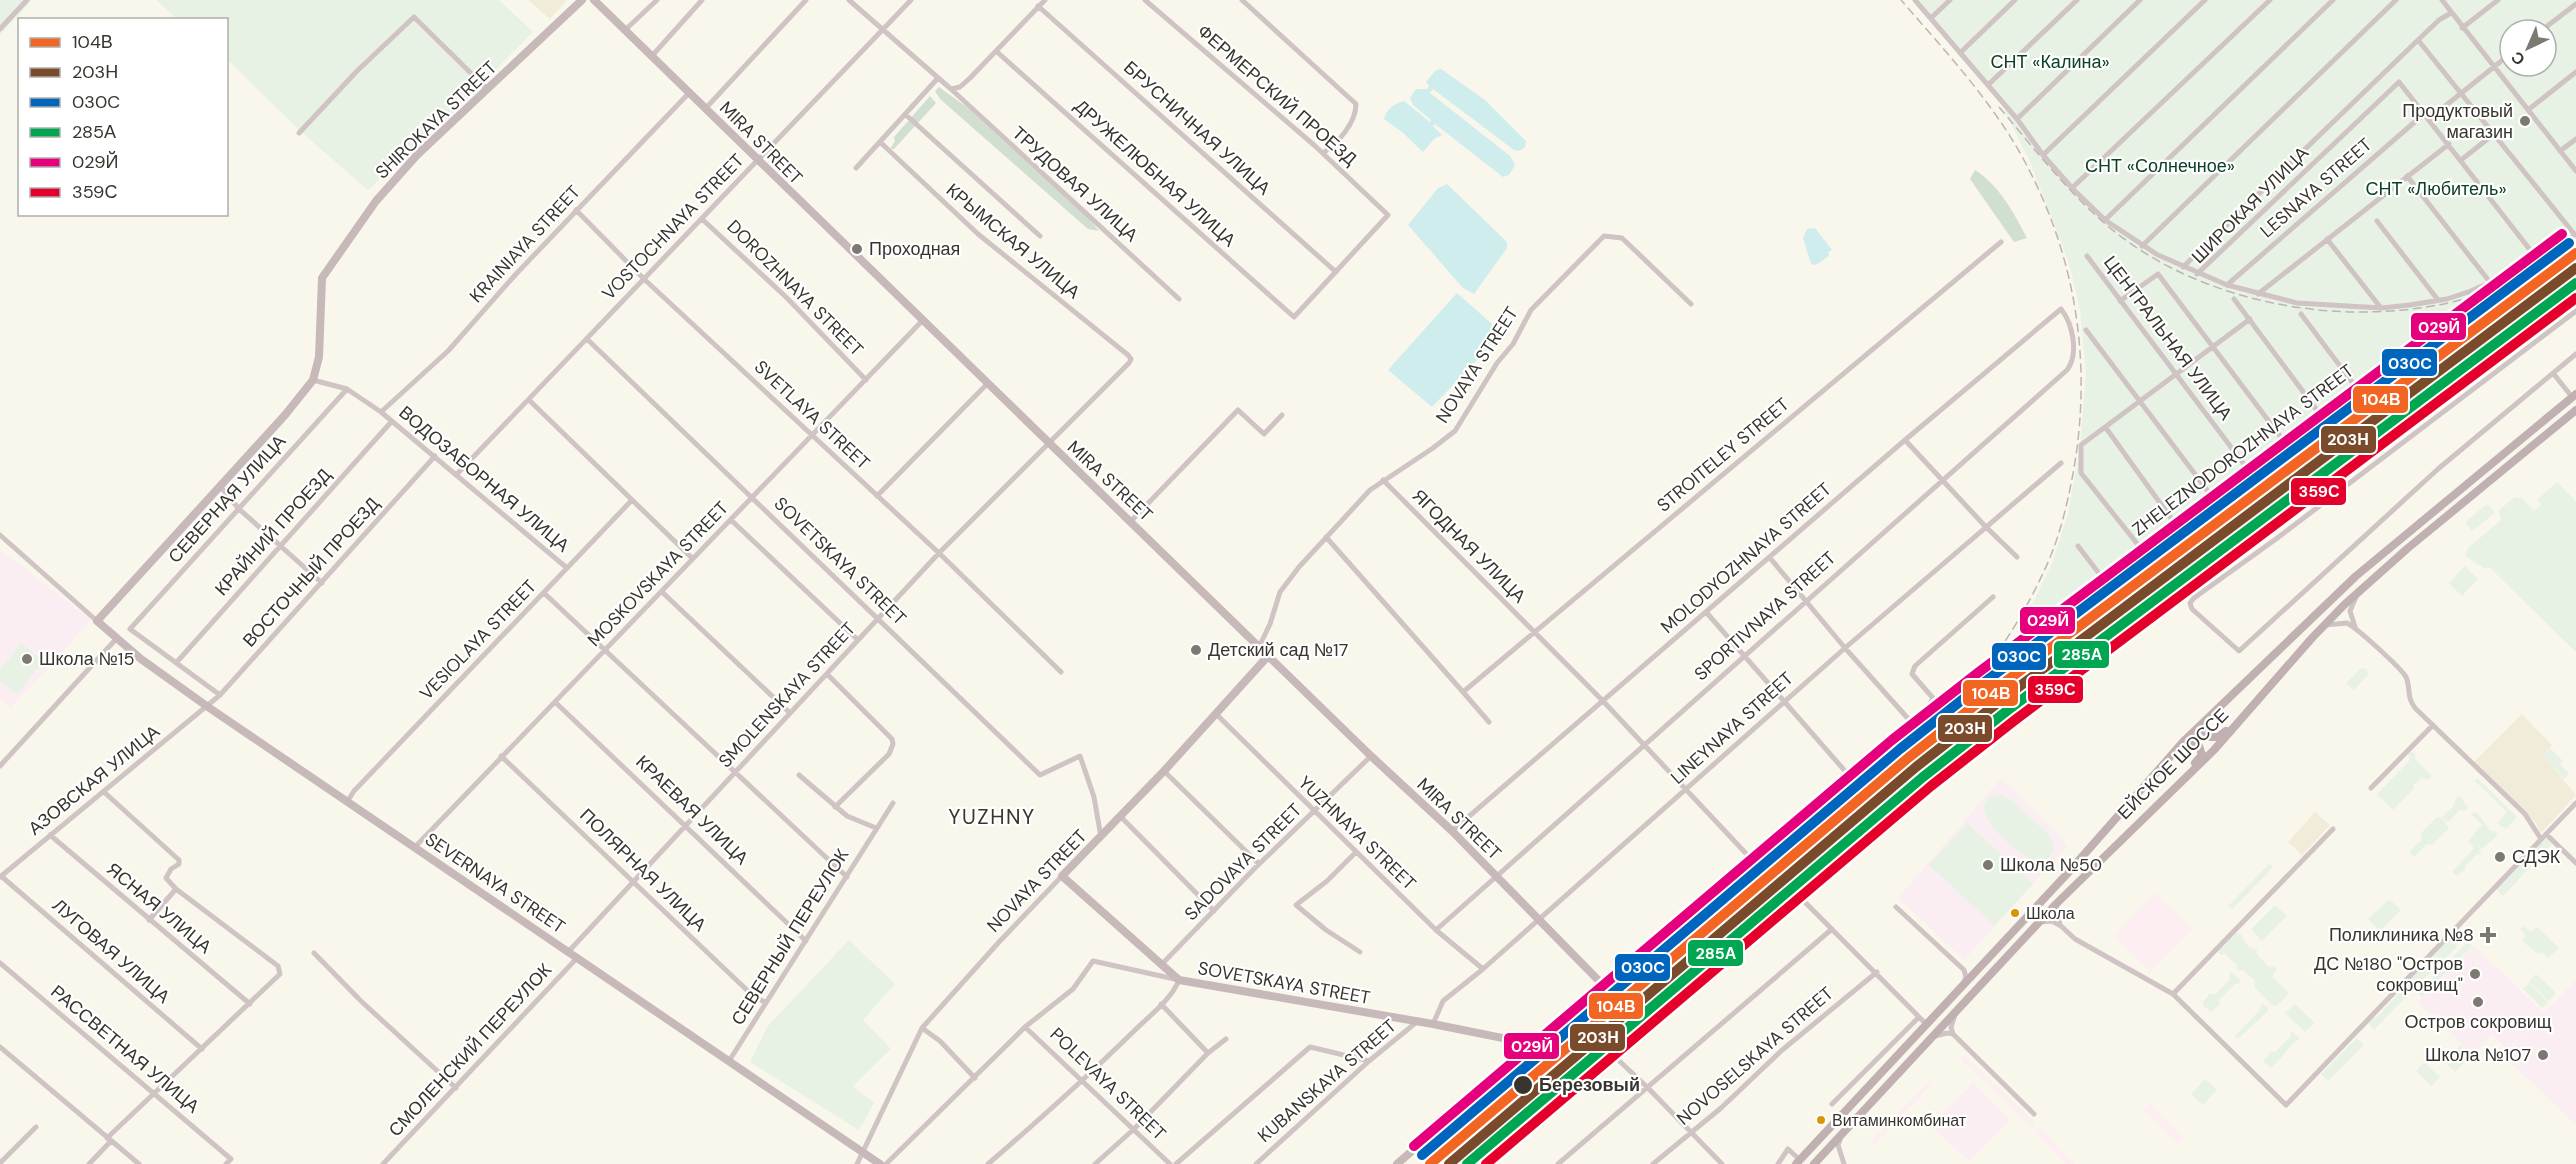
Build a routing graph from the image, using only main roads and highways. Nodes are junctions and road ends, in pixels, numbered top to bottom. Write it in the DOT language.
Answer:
graph roads {
  1 [pos="2574,396"];
  2 [pos="2576,410"];
  3 [pos="2245,715"];
  4 [pos="2208,718"];
  5 [pos="2147,783"];
  6 [pos="2165,797"];
  7 [pos="1798,1162"];
  8 [pos="1814,1163"];
  1 -- 4 [label="main road, ЕЙСКОЕ ШОССЕ"];
  2 -- 3 [label="main road, ЕЙСКОЕ ШОССЕ"];
  3 -- 4 [label="main road"];
  3 -- 6 [label="main road, ЕЙСКОЕ ШОССЕ"];
  4 -- 5 [label="main road, ЕЙСКОЕ ШОССЕ"];
  5 -- 6 [label="main road"];
  5 -- 7 [label="main road, ЕЙСКОЕ ШОССЕ"];
  6 -- 8 [label="main road, ЕЙСКОЕ ШОССЕ"];
}
